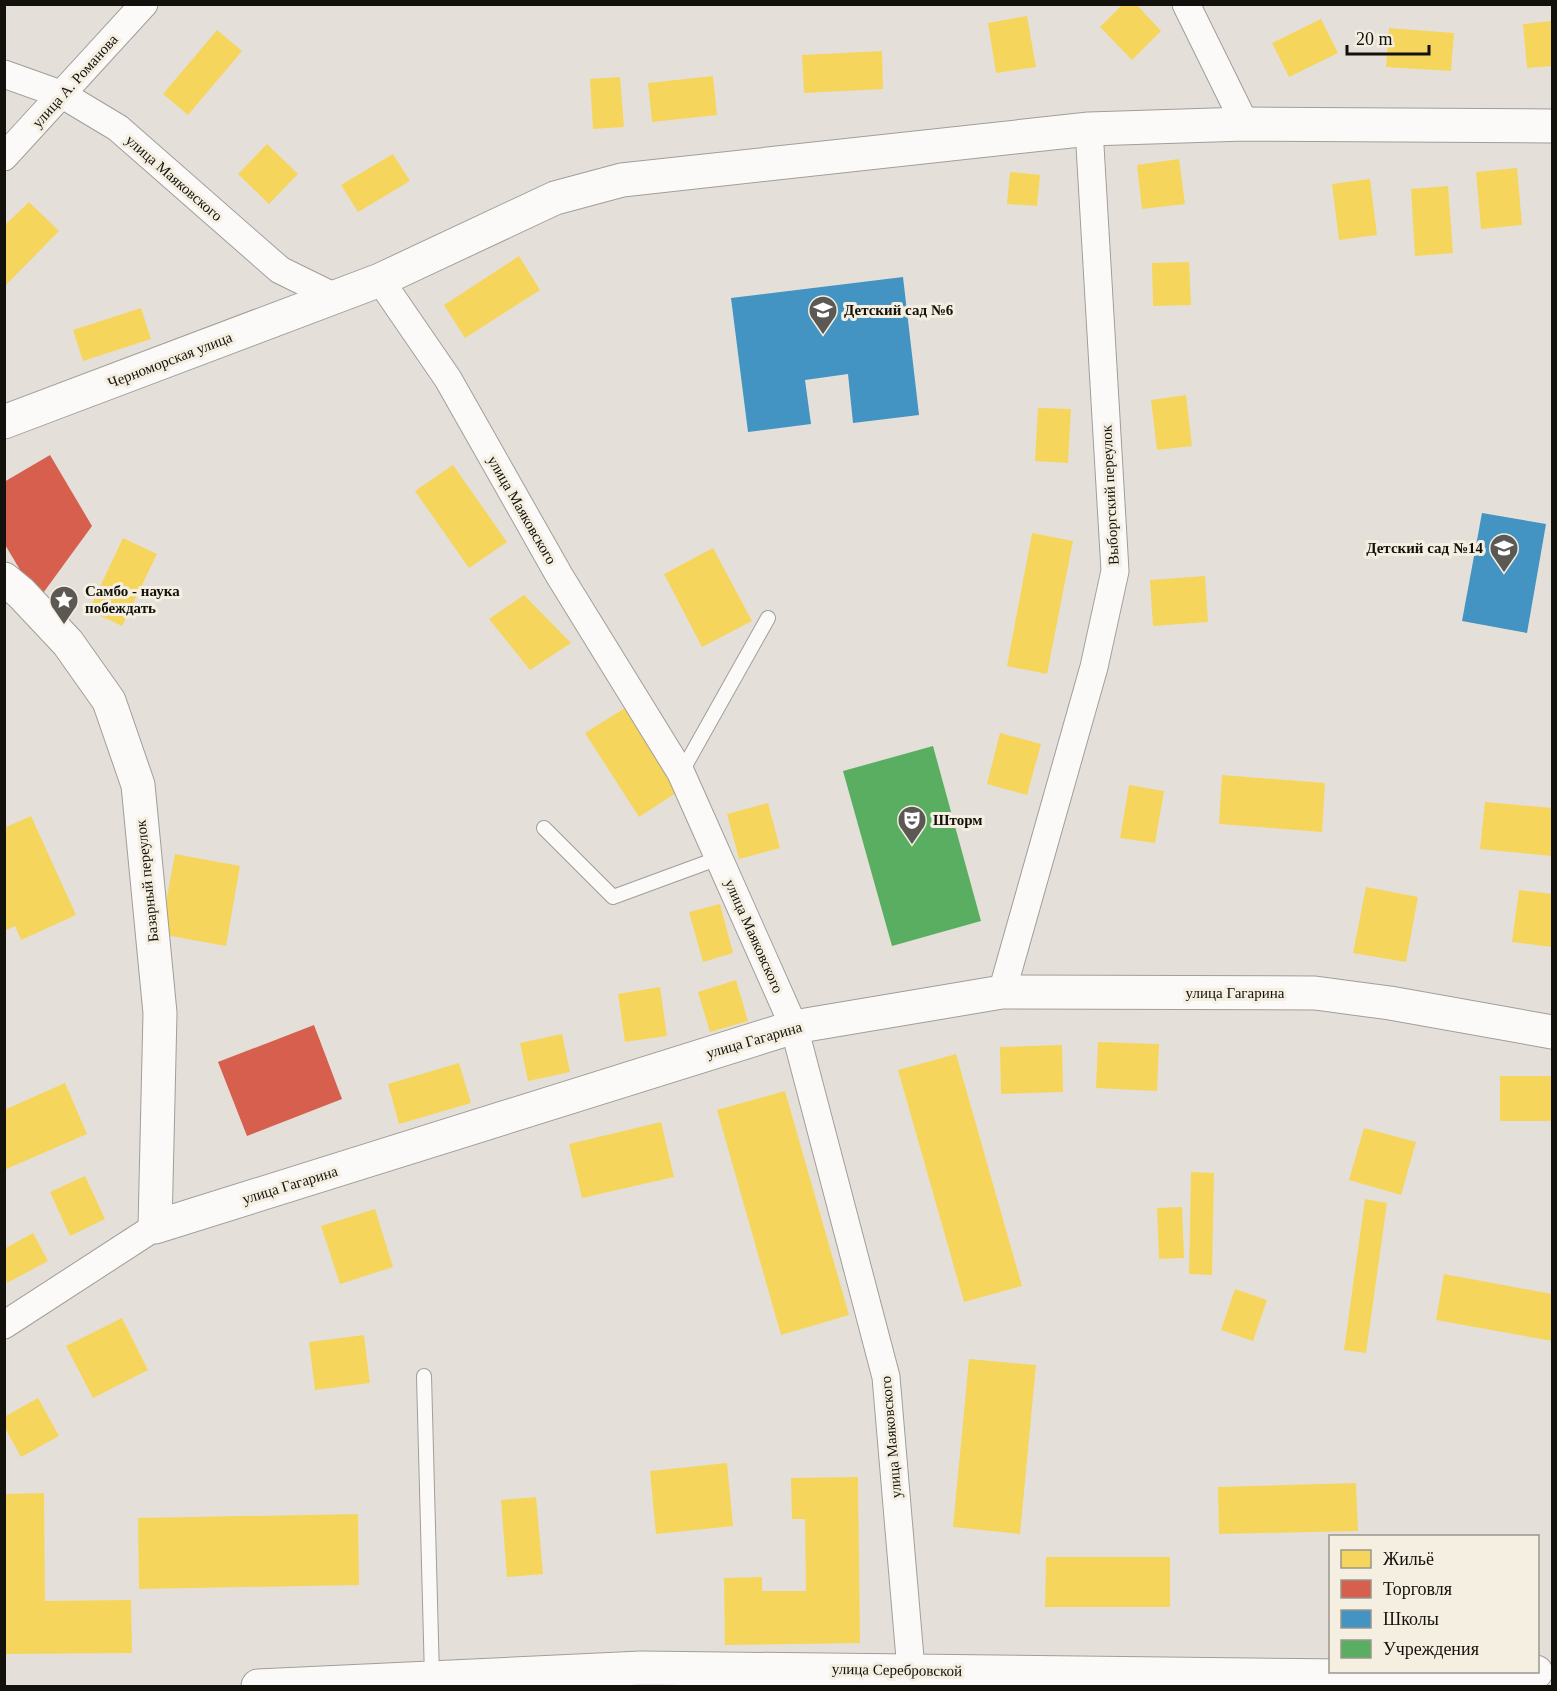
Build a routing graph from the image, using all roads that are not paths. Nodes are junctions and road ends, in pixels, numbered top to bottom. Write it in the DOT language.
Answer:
graph roads {
  1 [pos="144,4"];
  2 [pos="1186,4"];
  3 [pos="4,74"];
  4 [pos="63,95"];
  5 [pos="1245,124"];
  6 [pos="1552,126"];
  7 [pos="1089,129"];
  8 [pos="4,158"];
  9 [pos="380,280"];
  10 [pos="335,297"];
  11 [pos="4,422"];
  12 [pos="4,579"];
  13 [pos="768,618"];
  14 [pos="681,773"];
  15 [pos="544,828"];
  16 [pos="719,858"];
  17 [pos="1002,992"];
  18 [pos="794,1027"];
  19 [pos="1552,1032"];
  20 [pos="155,1227"];
  21 [pos="4,1325"];
  22 [pos="424,1376"];
  23 [pos="911,1670"];
  24 [pos="1461,1673"];
  25 [pos="432,1677"];
  26 [pos="258,1686"];
  1 -- 4 [label="street, улица А. Романова"];
  2 -- 5 [label="street"];
  3 -- 4 [label="street, улица Маяковского"];
  4 -- 8 [label="street, улица А. Романова"];
  4 -- 10 [label="street, улица Маяковского"];
  5 -- 6 [label="street, Черноморская улица"];
  5 -- 7 [label="street, Черноморская улица"];
  7 -- 9 [label="street, Черноморская улица"];
  7 -- 17 [label="street, Выборгский переулок"];
  9 -- 10 [label="street, Черноморская улица"];
  9 -- 14 [label="street, улица Маяковского"];
  10 -- 11 [label="street, Черноморская улица"];
  12 -- 20 [label="street, Базарный переулок"];
  13 -- 14 [label="lane"];
  14 -- 16 [label="street, улица Маяковского"];
  15 -- 16 [label="lane"];
  16 -- 18 [label="street, улица Маяковского"];
  17 -- 18 [label="street, улица Гагарина"];
  17 -- 19 [label="street, улица Гагарина"];
  18 -- 20 [label="street, улица Гагарина"];
  18 -- 23 [label="street, улица Маяковского"];
  20 -- 21 [label="street, улица Гагарина"];
  22 -- 25 [label="lane"];
  23 -- 24 [label="street, улица Серебровской"];
  23 -- 25 [label="street, улица Серебровской"];
  25 -- 26 [label="street, улица Серебровской"];
}
